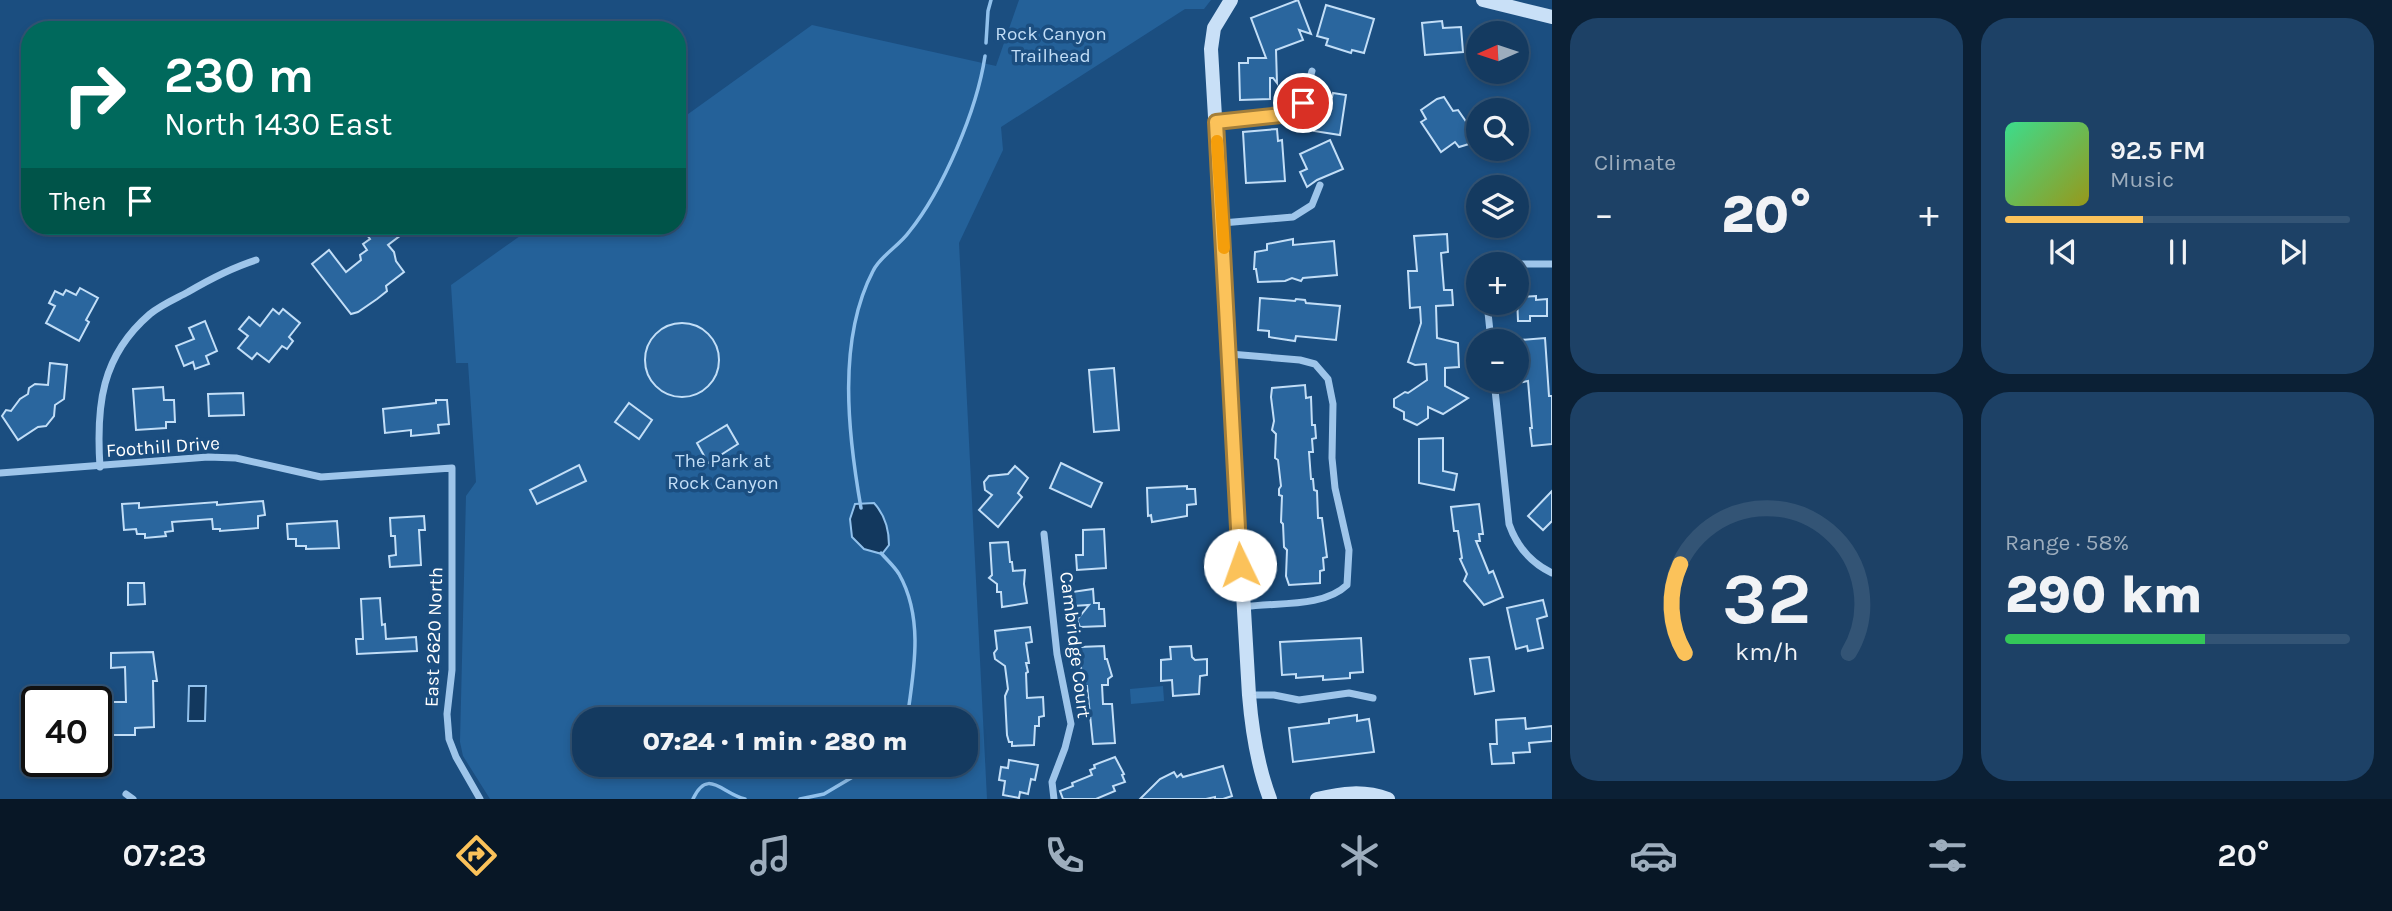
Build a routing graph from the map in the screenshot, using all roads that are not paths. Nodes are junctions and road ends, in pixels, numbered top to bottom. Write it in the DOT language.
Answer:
graph roads {
  1 [pos="1231,0"];
  2 [pos="1483,0"];
  3 [pos="1552,17"];
  4 [pos="1312,71"];
  5 [pos="1216,122"];
  6 [pos="1320,185"];
  7 [pos="1222,223"];
  8 [pos="256,260"];
  9 [pos="1529,264"];
  10 [pos="1552,264"];
  11 [pos="1230,354"];
  12 [pos="1495,392"];
  13 [pos="100,467"];
  14 [pos="452,468"];
  15 [pos="0,473"];
  16 [pos="1044,534"];
  17 [pos="1552,573"];
  18 [pos="1244,607"];
  19 [pos="1249,695"];
  20 [pos="1373,698"];
  21 [pos="125,794"];
  22 [pos="133,799"];
  23 [pos="480,799"];
  24 [pos="1054,799"];
  25 [pos="1270,799"];
  26 [pos="1317,799"];
  27 [pos="1388,799"];
  1 -- 5 [label="street"];
  2 -- 3 [label="street"];
  4 -- 5 [label="street"];
  5 -- 7 [label="street"];
  6 -- 7 [label="street"];
  7 -- 11 [label="street"];
  8 -- 13 [label="street"];
  9 -- 10 [label="street"];
  11 -- 18 [label="street"];
  11 -- 18 [label="street"];
  12 -- 17 [label="street"];
  13 -- 14 [label="street, Foothill Drive"];
  13 -- 15 [label="street, Foothill Drive"];
  14 -- 23 [label="street, East 2620 North"];
  16 -- 24 [label="street, Cambridge Court"];
  18 -- 19 [label="street"];
  19 -- 20 [label="street"];
  19 -- 25 [label="street"];
  21 -- 22 [label="street"];
  26 -- 27 [label="street"];
}
